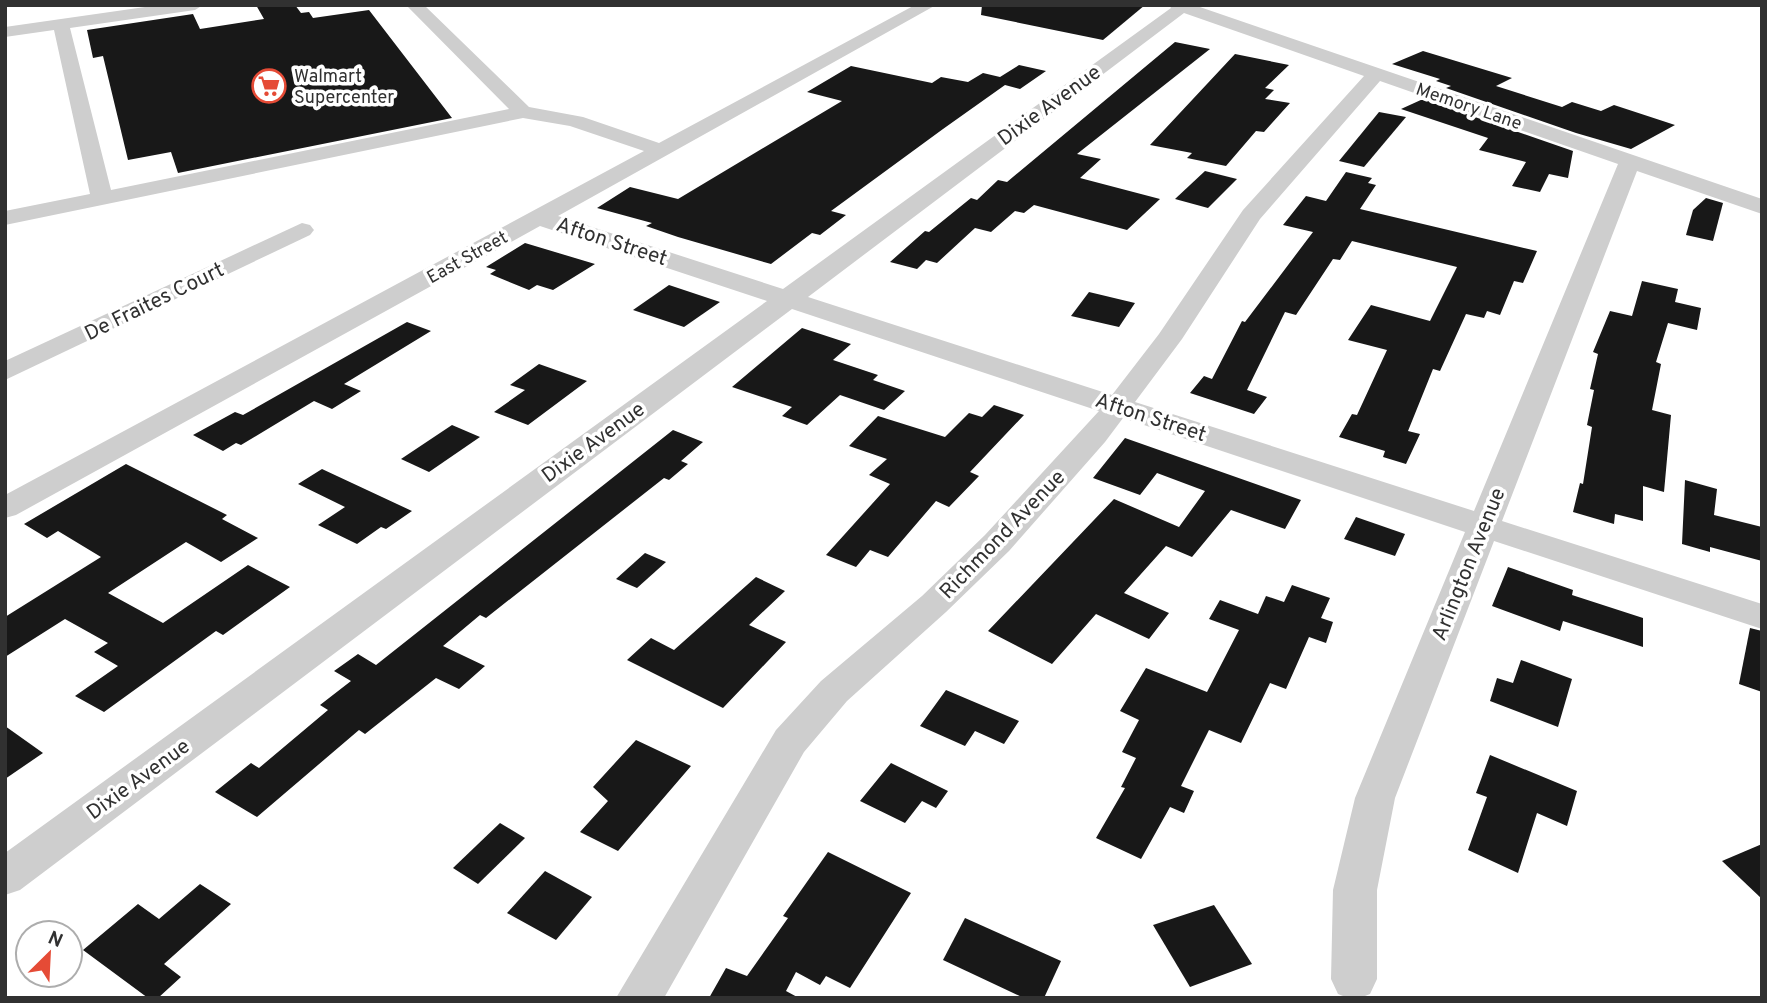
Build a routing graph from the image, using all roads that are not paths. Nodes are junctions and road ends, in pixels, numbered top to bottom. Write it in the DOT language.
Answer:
graph roads {
  1 [pos="195,5"];
  2 [pos="414,5"];
  3 [pos="1179,6"];
  4 [pos="914,7"];
  5 [pos="61,24"];
  6 [pos="5,32"];
  7 [pos="1376,74"];
  8 [pos="523,112"];
  9 [pos="662,151"];
  10 [pos="1630,161"];
  11 [pos="102,198"];
  12 [pos="1762,207"];
  13 [pos="5,218"];
  14 [pos="540,218"];
  15 [pos="302,230"];
  16 [pos="787,298"];
  17 [pos="5,372"];
  18 [pos="1118,407"];
  19 [pos="5,508"];
  20 [pos="1482,526"];
  21 [pos="1762,617"];
  22 [pos="5,877"];
  23 [pos="1354,979"];
  24 [pos="639,998"];
  1 -- 5 [label="street"];
  2 -- 8 [label="street"];
  3 -- 7 [label="street, Memory Lane"];
  3 -- 16 [label="street, Dixie Avenue"];
  4 -- 9 [label="street, East Street"];
  5 -- 6 [label="street"];
  5 -- 11 [label="street"];
  7 -- 10 [label="street, Memory Lane"];
  7 -- 18 [label="street, Richmond Avenue"];
  8 -- 9 [label="street"];
  8 -- 11 [label="street"];
  9 -- 14 [label="street, East Street"];
  10 -- 12 [label="street, Memory Lane"];
  10 -- 20 [label="street, Arlington Avenue"];
  11 -- 13 [label="street"];
  14 -- 16 [label="street, Afton Street"];
  14 -- 19 [label="street, East Street"];
  15 -- 17 [label="street, De Fraites Court"];
  16 -- 18 [label="street, Afton Street"];
  16 -- 22 [label="street, Dixie Avenue"];
  18 -- 20 [label="street, Afton Street"];
  18 -- 24 [label="street, Richmond Avenue"];
  20 -- 21 [label="street, Afton Street"];
  20 -- 23 [label="street, Arlington Avenue"];
}
